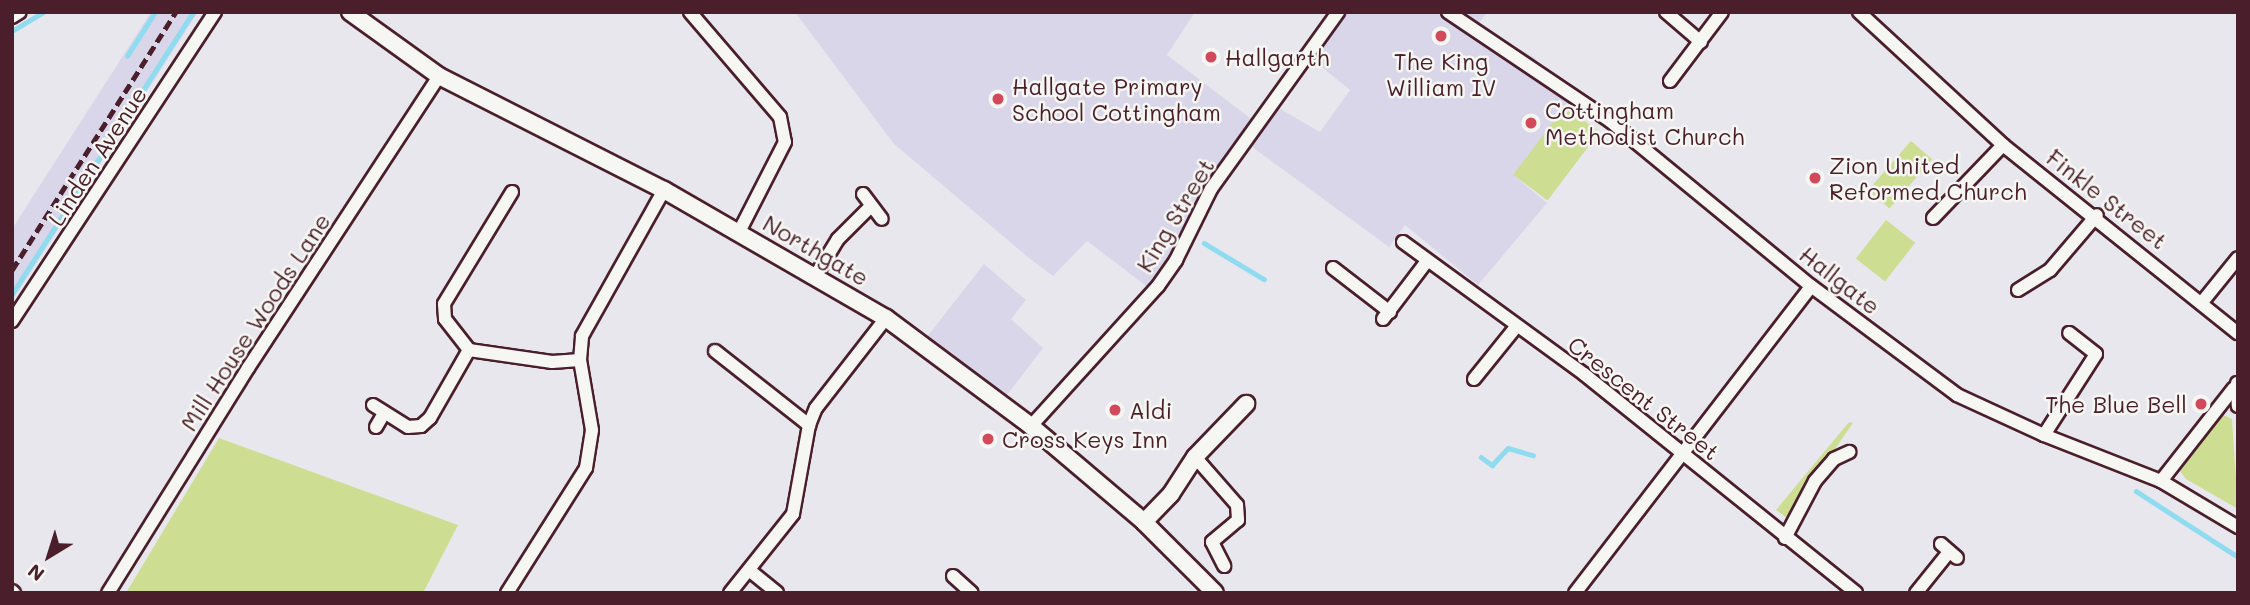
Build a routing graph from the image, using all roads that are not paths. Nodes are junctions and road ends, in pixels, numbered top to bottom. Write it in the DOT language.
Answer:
graph roads {
  1 [pos="20,12"];
  2 [pos="215,12"];
  3 [pos="350,12"];
  4 [pos="690,12"];
  5 [pos="1338,12"];
  6 [pos="1448,12"];
  7 [pos="1666,12"];
  8 [pos="1722,12"];
  9 [pos="1858,12"];
  10 [pos="12,17"];
  11 [pos="1701,43"];
  12 [pos="439,76"];
  13 [pos="1670,81"];
  14 [pos="2003,145"];
  15 [pos="664,190"];
  16 [pos="512,192"];
  17 [pos="863,194"];
  18 [pos="870,207"];
  19 [pos="2097,215"];
  20 [pos="1933,218"];
  21 [pos="882,219"];
  22 [pos="739,232"];
  23 [pos="1403,243"];
  24 [pos="2238,258"];
  25 [pos="1427,261"];
  26 [pos="1333,268"];
  27 [pos="816,275"];
  28 [pos="1811,286"];
  29 [pos="2018,290"];
  30 [pos="2203,301"];
  31 [pos="886,318"];
  32 [pos="12,321"];
  33 [pos="1516,327"];
  34 [pos="2069,333"];
  35 [pos="2238,333"];
  36 [pos="469,350"];
  37 [pos="715,351"];
  38 [pos="580,360"];
  39 [pos="1474,379"];
  40 [pos="2236,385"];
  41 [pos="1246,404"];
  42 [pos="2238,406"];
  43 [pos="809,425"];
  44 [pos="1031,426"];
  45 [pos="376,427"];
  46 [pos="2044,436"];
  47 [pos="1849,452"];
  48 [pos="1683,454"];
  49 [pos="1195,457"];
  50 [pos="2161,481"];
  51 [pos="1144,522"];
  52 [pos="2238,527"];
  53 [pos="1785,538"];
  54 [pos="1949,551"];
  55 [pos="1224,566"];
  56 [pos="749,570"];
  57 [pos="953,576"];
  58 [pos="964,591"];
  59 [pos="108,593"];
  60 [pos="507,593"];
  61 [pos="730,593"];
  62 [pos="777,593"];
  63 [pos="1214,593"];
  64 [pos="1575,593"];
  65 [pos="1856,593"];
  66 [pos="1916,593"];
  1 -- 10 [label="street"];
  2 -- 32 [label="street, Linden Avenue"];
  3 -- 12 [label="street, Northgate"];
  4 -- 22 [label="street"];
  5 -- 44 [label="street, King Street"];
  6 -- 28 [label="street, Hallgate"];
  7 -- 11 [label="street"];
  8 -- 11 [label="street"];
  9 -- 14 [label="street, Finkle Street"];
  11 -- 13 [label="street"];
  12 -- 15 [label="street, Northgate"];
  12 -- 59 [label="street, Mill House Woods Lane"];
  14 -- 19 [label="street, Finkle Street"];
  14 -- 20 [label="street"];
  15 -- 22 [label="street, Northgate"];
  15 -- 38 [label="street"];
  16 -- 36 [label="street"];
  17 -- 18 [label="street"];
  18 -- 21 [label="street"];
  18 -- 27 [label="street"];
  19 -- 29 [label="street"];
  19 -- 30 [label="street, Finkle Street"];
  22 -- 27 [label="street, Northgate"];
  23 -- 25 [label="street, Crescent Street"];
  24 -- 30 [label="street"];
  25 -- 26 [label="street"];
  25 -- 33 [label="street, Crescent Street"];
  27 -- 31 [label="street, Northgate"];
  28 -- 46 [label="street, Hallgate"];
  28 -- 48 [label="street"];
  30 -- 35 [label="street, Finkle Street"];
  31 -- 43 [label="street"];
  31 -- 44 [label="street, Northgate"];
  33 -- 39 [label="street"];
  33 -- 48 [label="street, Crescent Street"];
  34 -- 46 [label="street"];
  36 -- 38 [label="street"];
  36 -- 45 [label="street"];
  37 -- 43 [label="street"];
  38 -- 60 [label="street"];
  40 -- 42 [label="street"];
  40 -- 50 [label="street"];
  41 -- 49 [label="street"];
  43 -- 56 [label="street"];
  44 -- 51 [label="street, Northgate"];
  46 -- 50 [label="street, Hallgate"];
  47 -- 53 [label="street"];
  48 -- 53 [label="street, Crescent Street"];
  48 -- 64 [label="street"];
  49 -- 51 [label="street"];
  49 -- 55 [label="street"];
  50 -- 52 [label="street, Hallgate"];
  51 -- 63 [label="street, Northgate"];
  53 -- 65 [label="street, Crescent Street"];
  54 -- 66 [label="street"];
  56 -- 61 [label="street"];
  56 -- 62 [label="street"];
  57 -- 58 [label="street"];
}
